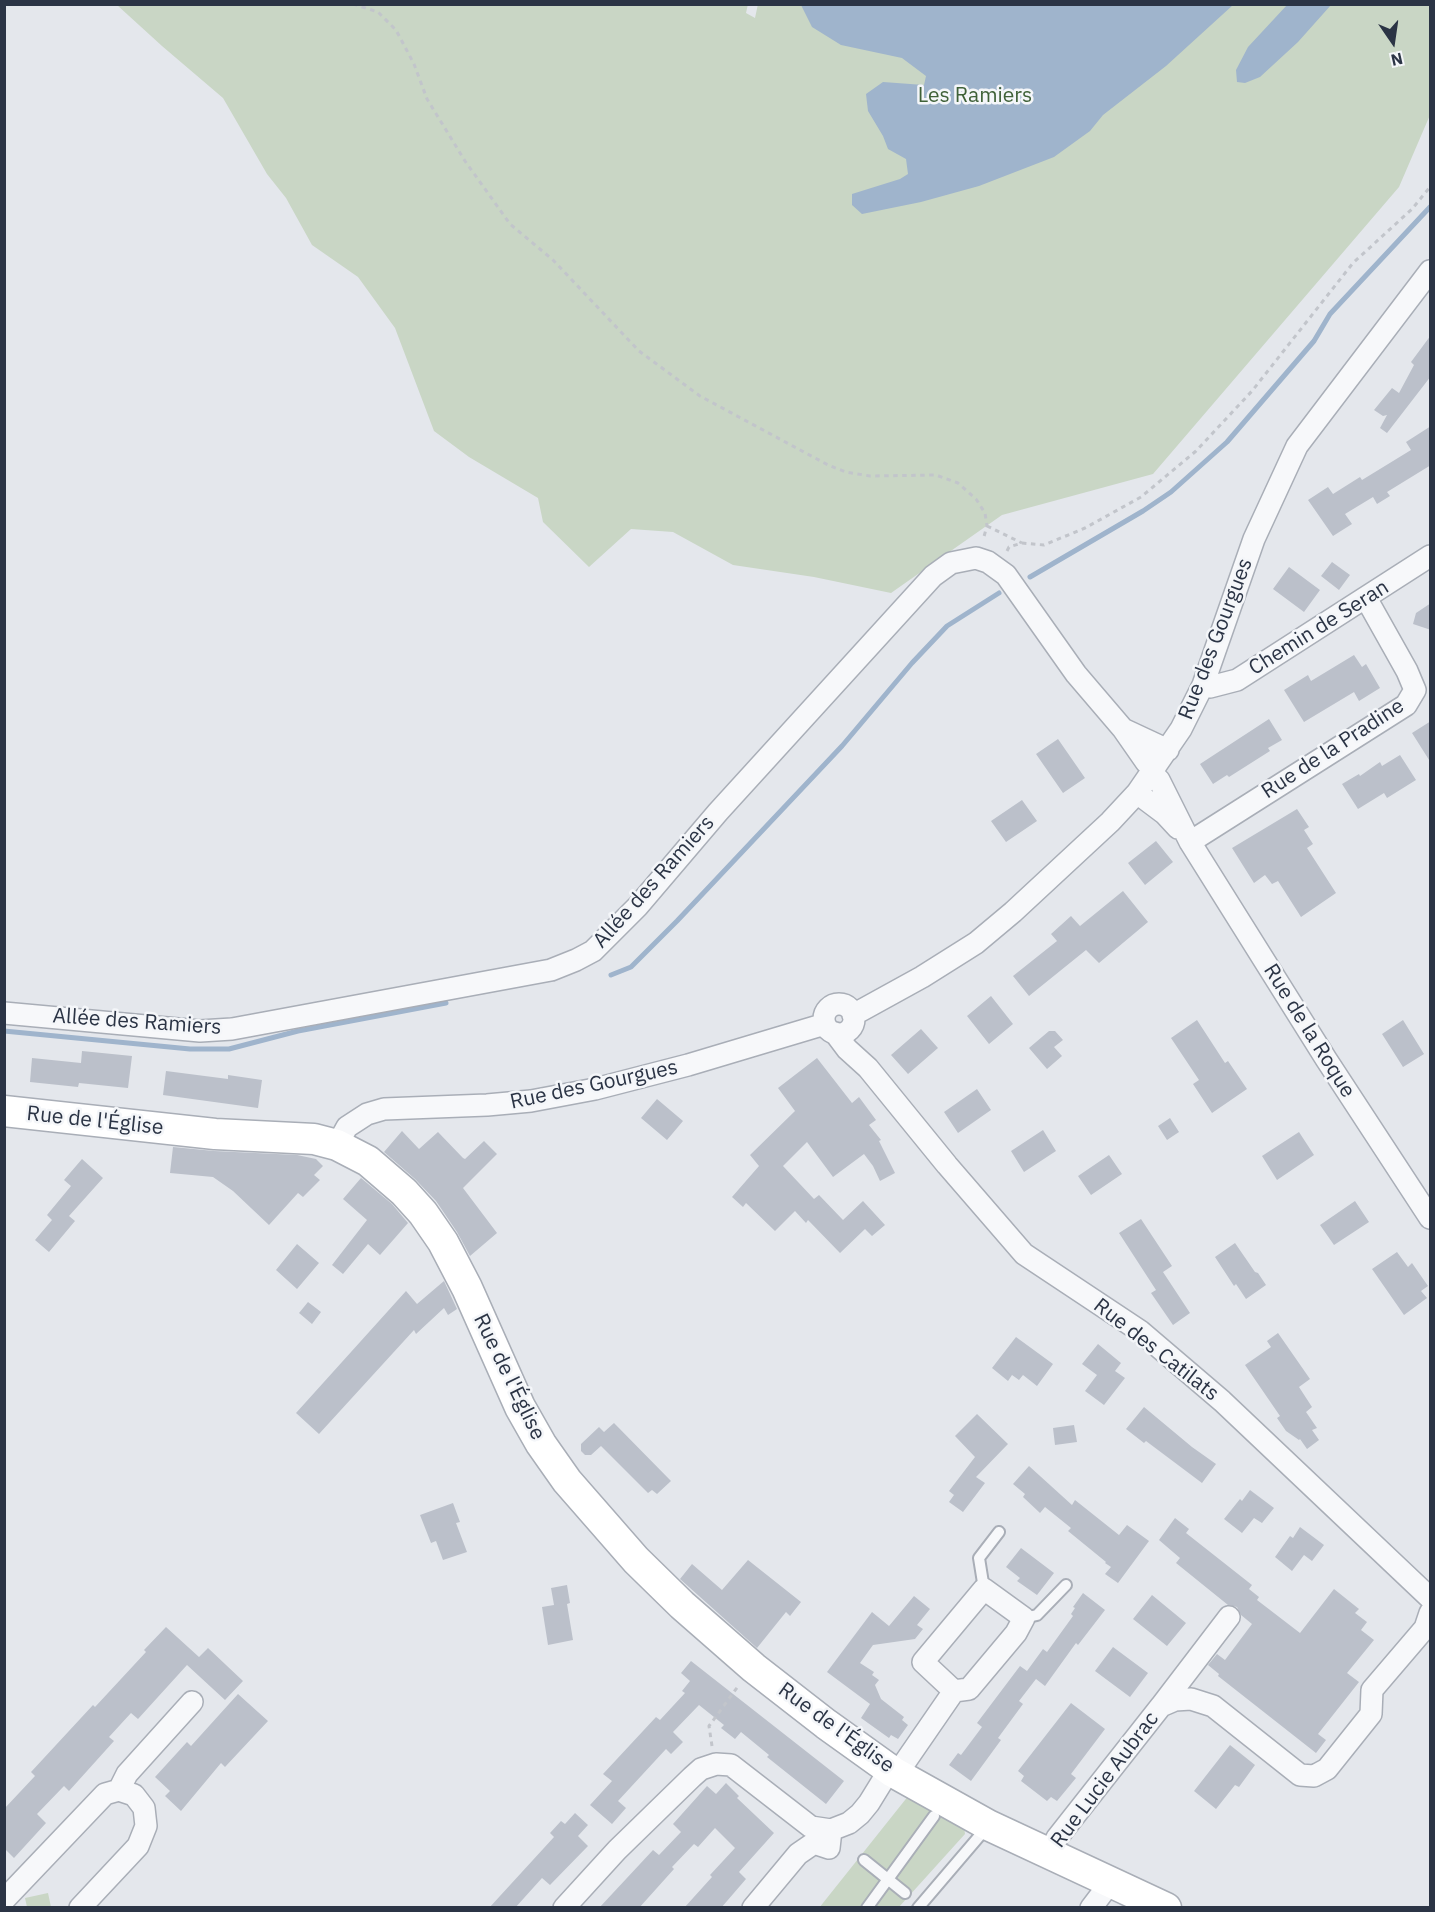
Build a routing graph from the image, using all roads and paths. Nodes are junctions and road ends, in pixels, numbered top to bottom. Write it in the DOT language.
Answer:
graph roads {
  1 [pos="353,4"];
  2 [pos="1431,188"];
  3 [pos="1431,272"];
  4 [pos="987,526"];
  5 [pos="1022,543"];
  6 [pos="1431,556"];
  7 [pos="976,558"];
  8 [pos="995,568"];
  9 [pos="1366,598"];
  10 [pos="1203,685"];
  11 [pos="1123,729"];
  12 [pos="1168,750"];
  13 [pos="1153,772"];
  14 [pos="1137,793"];
  15 [pos="1190,842"];
  16 [pos="4,1013"];
  17 [pos="841,1025"];
  18 [pos="4,1111"];
  19 [pos="337,1145"];
  20 [pos="1431,1218"];
  21 [pos="999,1532"];
  22 [pos="1066,1585"];
  23 [pos="1426,1587"];
  24 [pos="984,1588"];
  25 [pos="1431,1613"];
  26 [pos="1229,1617"];
  27 [pos="1024,1618"];
  28 [pos="754,1668"];
  29 [pos="954,1691"];
  30 [pos="192,1702"];
  31 [pos="1161,1706"];
  32 [pos="716,1764"];
  33 [pos="893,1772"];
  34 [pos="119,1790"];
  35 [pos="934,1816"];
  36 [pos="988,1826"];
  37 [pos="831,1830"];
  38 [pos="1049,1854"];
  39 [pos="864,1860"];
  40 [pos="888,1879"];
  41 [pos="1110,1883"];
  42 [pos="905,1893"];
  43 [pos="4,1900"];
  44 [pos="80,1908"];
  45 [pos="564,1908"];
  46 [pos="753,1908"];
  47 [pos="867,1908"];
  48 [pos="918,1908"];
  49 [pos="1091,1908"];
  50 [pos="1166,1908"];
  1 -- 4 [label="path"];
  2 -- 5 [label="path"];
  3 -- 10 [label="street, Rue des Gourgues"];
  4 -- 5 [label="path"];
  4 -- 7 [label="path"];
  5 -- 8 [label="path"];
  6 -- 9 [label="street, Chemin de Seran"];
  7 -- 8 [label="street"];
  7 -- 16 [label="street, Allée des Ramiers"];
  8 -- 11 [label="street"];
  9 -- 10 [label="street, Chemin de Seran"];
  9 -- 15 [label="street, Rue de la Pradine"];
  10 -- 12 [label="street, Rue des Gourgues"];
  11 -- 12 [label="street"];
  11 -- 13 [label="street"];
  12 -- 13 [label="street, Rue des Gourgues"];
  13 -- 14 [label="street, Rue des Gourgues"];
  13 -- 15 [label="street, Rue de la Roque"];
  14 -- 15 [label="street, Rue de la Roque"];
  14 -- 17 [label="street, Rue des Gourgues"];
  15 -- 20 [label="street, Rue de la Roque"];
  17 -- 19 [label="street, Rue des Gourgues"];
  17 -- 23 [label="street, Rue des Catilats"];
  18 -- 19 [label="main road, Rue de l'Église"];
  19 -- 28 [label="main road, Rue de l'Église"];
  21 -- 24 [label="lane"];
  22 -- 27 [label="lane"];
  24 -- 27 [label="street"];
  24 -- 29 [label="street"];
  25 -- 31 [label="street, Rue Lucie Aubrac"];
  26 -- 31 [label="street, Rue Lucie Aubrac"];
  27 -- 29 [label="street"];
  28 -- 32 [label="path"];
  28 -- 33 [label="main road, Rue de l'Église"];
  29 -- 33 [label="street"];
  30 -- 34 [label="street"];
  31 -- 38 [label="street, Rue Lucie Aubrac"];
  32 -- 37 [label="street"];
  32 -- 45 [label="street"];
  33 -- 36 [label="main road, Rue de l'Église"];
  33 -- 37 [label="street"];
  34 -- 43 [label="street"];
  34 -- 44 [label="street"];
  35 -- 40 [label="lane"];
  36 -- 38 [label="main road, Rue de l'Église"];
  36 -- 48 [label="lane"];
  37 -- 46 [label="street"];
  38 -- 41 [label="main road, Rue de l'Église"];
  39 -- 40 [label="lane"];
  40 -- 42 [label="lane"];
  40 -- 47 [label="lane"];
  41 -- 49 [label="street"];
  41 -- 50 [label="main road, Rue de l'Église"];
}
